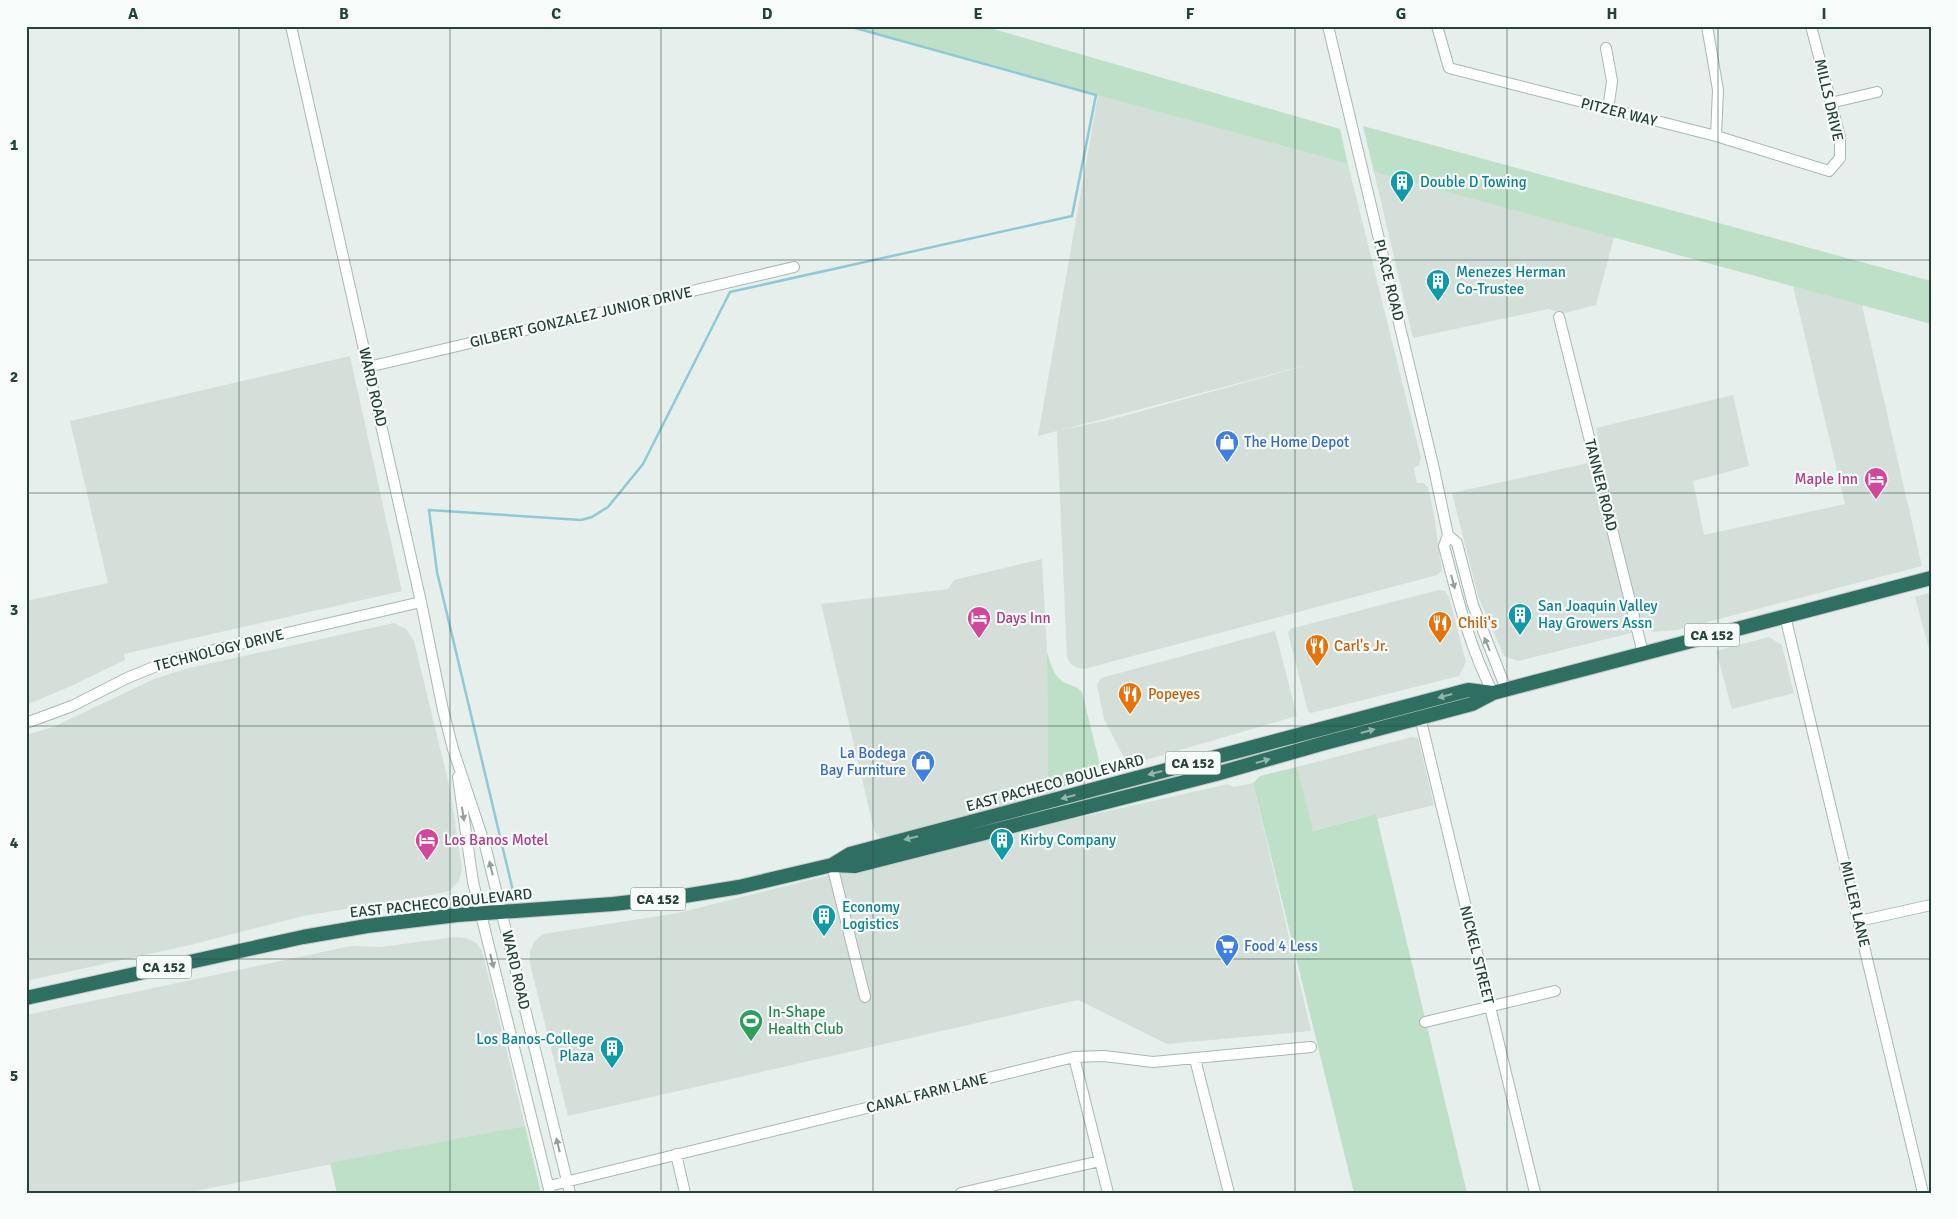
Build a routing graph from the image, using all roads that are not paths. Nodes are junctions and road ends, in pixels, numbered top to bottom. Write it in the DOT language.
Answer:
graph roads {
  1 [pos="290,26"];
  2 [pos="1328,26"];
  3 [pos="1438,26"];
  4 [pos="1707,26"];
  5 [pos="1811,26"];
  6 [pos="1606,48"];
  7 [pos="1877,92"];
  8 [pos="1830,103"];
  9 [pos="1608,110"];
  10 [pos="1716,136"];
  11 [pos="1829,171"];
  12 [pos="794,267"];
  13 [pos="1559,318"];
  14 [pos="368,368"];
  15 [pos="1448,535"];
  16 [pos="1931,578"];
  17 [pos="421,602"];
  18 [pos="1785,616"];
  19 [pos="1643,653"];
  20 [pos="1500,691"];
  21 [pos="1420,717"];
  22 [pos="26,723"];
  23 [pos="453,749"];
  24 [pos="832,865"];
  25 [pos="1931,905"];
  26 [pos="502,912"];
  27 [pos="481,914"];
  28 [pos="1859,921"];
  29 [pos="1555,991"];
  30 [pos="865,997"];
  31 [pos="26,998"];
  32 [pos="1490,1007"];
  33 [pos="1425,1022"];
  34 [pos="1311,1047"];
  35 [pos="1074,1057"];
  36 [pos="1195,1059"];
  37 [pos="676,1154"];
  38 [pos="1100,1161"];
  39 [pos="567,1181"];
  40 [pos="550,1189"];
  41 [pos="570,1193"];
  42 [pos="685,1193"];
  43 [pos="961,1193"];
  44 [pos="1108,1193"];
  45 [pos="1229,1193"];
  46 [pos="1535,1193"];
  47 [pos="1923,1193"];
  1 -- 14 [label="street, WARD ROAD"];
  2 -- 15 [label="street, PLACE ROAD"];
  3 -- 9 [label="street, PITZER WAY"];
  4 -- 10 [label="street"];
  5 -- 8 [label="street, MILLS DRIVE"];
  6 -- 9 [label="street"];
  7 -- 8 [label="street"];
  8 -- 11 [label="street, MILLS DRIVE"];
  9 -- 10 [label="street, PITZER WAY"];
  10 -- 11 [label="street, PITZER WAY"];
  12 -- 14 [label="street, GILBERT GONZALEZ JUNIOR DRIVE"];
  13 -- 19 [label="street, TANNER ROAD"];
  14 -- 17 [label="street, WARD ROAD"];
  20 -- 15 [label="street, PLACE ROAD, one-way"];
  15 -- 20 [label="street, PLACE ROAD, one-way"];
  16 -- 18 [label="highway, EAST PACHECO BOULEVARD / CA 152"];
  17 -- 22 [label="street, TECHNOLOGY DRIVE"];
  17 -- 23 [label="street, WARD ROAD"];
  18 -- 19 [label="highway, EAST PACHECO BOULEVARD / CA 152"];
  18 -- 28 [label="street, MILLER LANE"];
  19 -- 20 [label="highway, EAST PACHECO BOULEVARD / CA 152"];
  20 -- 21 [label="highway, EAST PACHECO BOULEVARD / CA 152"];
  20 -- 24 [label="highway, EAST PACHECO BOULEVARD / CA 152, one-way"];
  24 -- 21 [label="highway, EAST PACHECO BOULEVARD / CA 152, one-way"];
  21 -- 32 [label="street, NICKEL STREET"];
  26 -- 23 [label="street, WARD ROAD, one-way"];
  23 -- 27 [label="street, WARD ROAD, one-way"];
  24 -- 26 [label="highway, EAST PACHECO BOULEVARD / CA 152"];
  24 -- 30 [label="street"];
  25 -- 28 [label="street"];
  26 -- 27 [label="highway, EAST PACHECO BOULEVARD / CA 152"];
  39 -- 26 [label="street, WARD ROAD, one-way"];
  27 -- 31 [label="highway, EAST PACHECO BOULEVARD / CA 152"];
  27 -- 40 [label="street, WARD ROAD, one-way"];
  28 -- 47 [label="street, MILLER LANE"];
  29 -- 32 [label="street"];
  32 -- 33 [label="street"];
  32 -- 46 [label="street, NICKEL STREET"];
  34 -- 36 [label="street, CANAL FARM LANE"];
  35 -- 36 [label="street, CANAL FARM LANE"];
  35 -- 37 [label="street, CANAL FARM LANE"];
  35 -- 38 [label="street"];
  36 -- 45 [label="street"];
  37 -- 39 [label="street, CANAL FARM LANE"];
  37 -- 42 [label="street"];
  38 -- 43 [label="street"];
  38 -- 44 [label="street"];
  39 -- 40 [label="street, CANAL FARM LANE"];
  39 -- 41 [label="street, WARD ROAD"];
}
